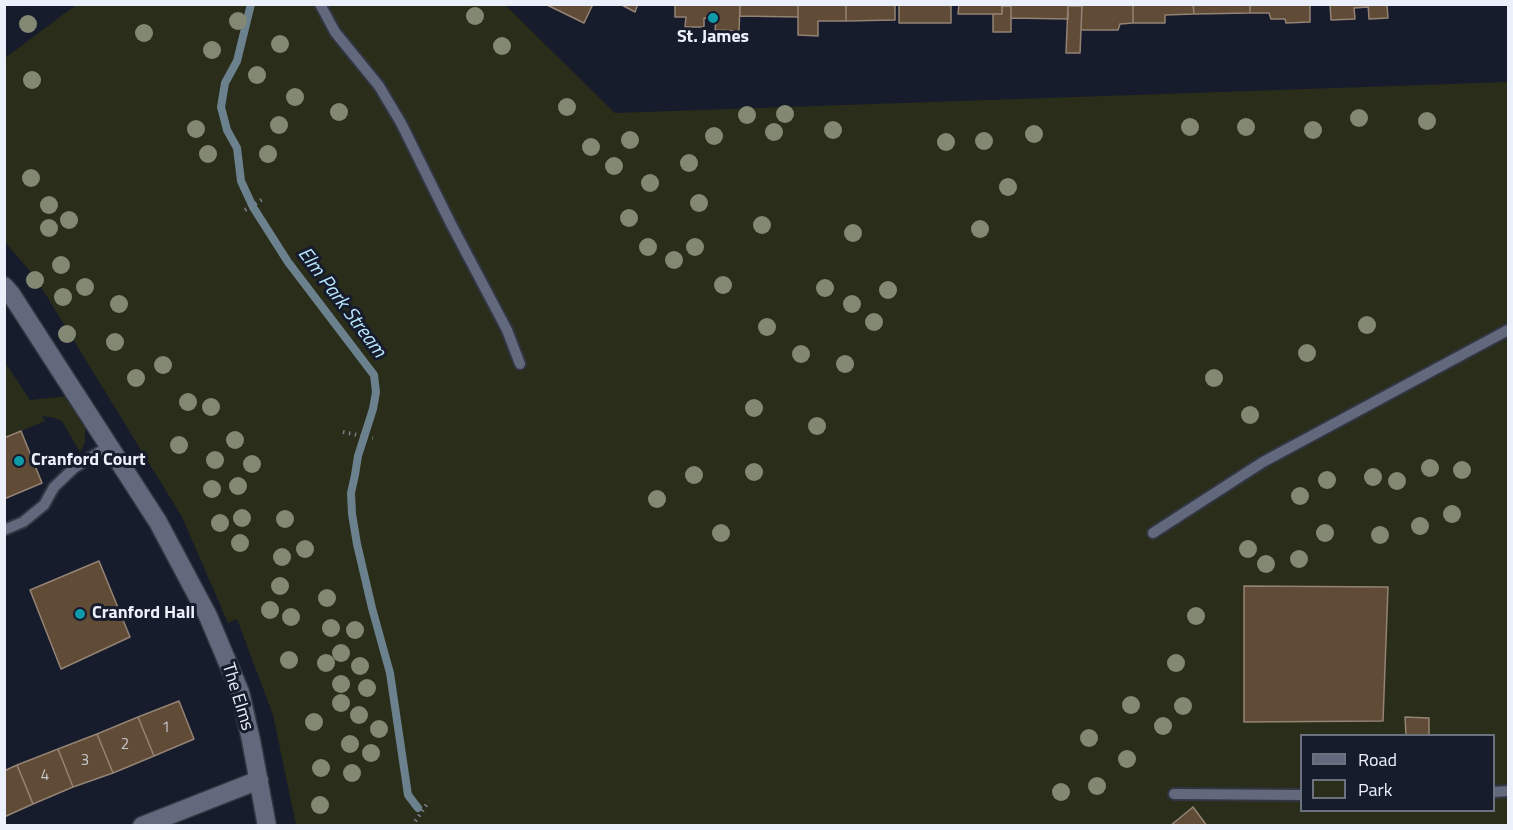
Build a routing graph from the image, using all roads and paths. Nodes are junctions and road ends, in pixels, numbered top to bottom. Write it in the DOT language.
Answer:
graph roads {
  1 [pos="320,4"];
  2 [pos="263,199"];
  3 [pos="245,210"];
  4 [pos="4,286"];
  5 [pos="1509,330"];
  6 [pos="520,364"];
  7 [pos="343,432"];
  8 [pos="373,438"];
  9 [pos="109,446"];
  10 [pos="4,530"];
  11 [pos="1153,533"];
  12 [pos="259,780"];
  13 [pos="1174,794"];
  14 [pos="1300,795"];
  15 [pos="429,801"];
  16 [pos="142,825"];
  17 [pos="267,825"];
  18 [pos="412,825"];
  1 -- 6 [label="lane"];
  2 -- 3 [label="path"];
  4 -- 9 [label="street, The Elms"];
  5 -- 11 [label="lane"];
  7 -- 8 [label="path"];
  9 -- 10 [label="lane"];
  9 -- 12 [label="street, The Elms"];
  12 -- 16 [label="street"];
  12 -- 17 [label="street, The Elms"];
  13 -- 14 [label="lane"];
  15 -- 18 [label="path"];
}
